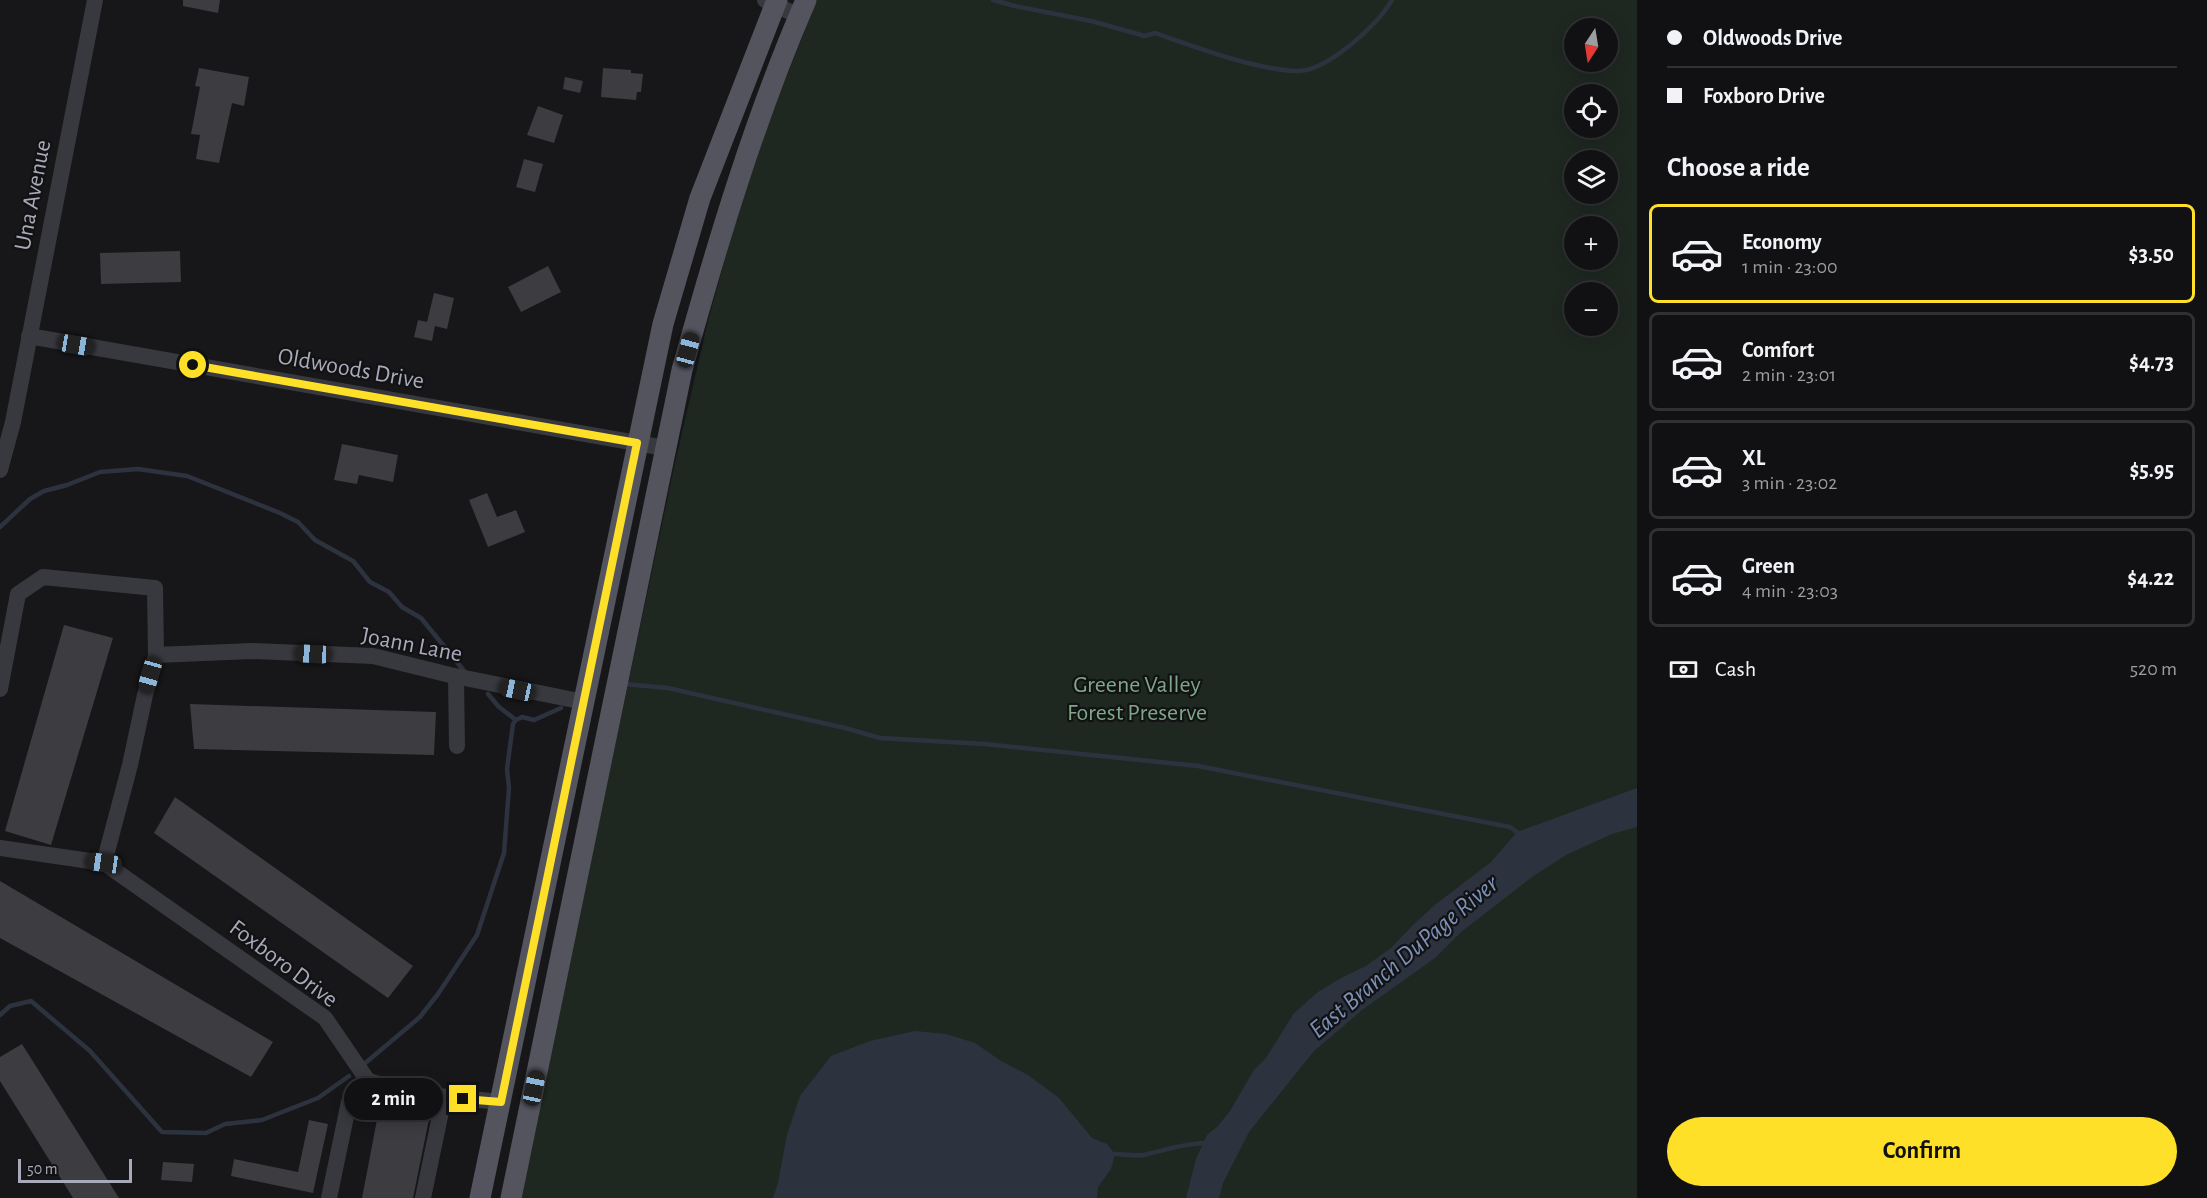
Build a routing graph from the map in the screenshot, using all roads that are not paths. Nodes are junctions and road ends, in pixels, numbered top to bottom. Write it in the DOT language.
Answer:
graph roads {
  1 [pos="95,0"];
  2 [pos="772,2"];
  3 [pos="803,8"];
  4 [pos="29,336"];
  5 [pos="637,443"];
  6 [pos="665,448"];
  7 [pos="0,470"];
  8 [pos="156,656"];
  9 [pos="456,676"];
  10 [pos="0,689"];
  11 [pos="584,702"];
  12 [pos="457,746"];
  13 [pos="0,848"];
  14 [pos="104,863"];
  15 [pos="368,1081"];
  16 [pos="444,1097"];
  17 [pos="501,1102"];
  18 [pos="329,1198"];
  19 [pos="423,1198"];
  20 [pos="480,1198"];
  21 [pos="511,1198"];
  1 -- 4 [label="street, Una Avenue"];
  2 -- 3 [label="street"];
  2 -- 5 [label="main road"];
  3 -- 6 [label="main road"];
  4 -- 5 [label="street, Oldwoods Drive"];
  4 -- 7 [label="street, Una Avenue"];
  5 -- 6 [label="street, Oldwoods Drive"];
  5 -- 11 [label="main road"];
  6 -- 21 [label="main road"];
  8 -- 9 [label="street, Joann Lane"];
  8 -- 10 [label="street"];
  8 -- 14 [label="street"];
  9 -- 11 [label="street, Joann Lane"];
  9 -- 12 [label="street"];
  11 -- 17 [label="main road"];
  13 -- 14 [label="street"];
  14 -- 15 [label="street, Foxboro Drive"];
  15 -- 16 [label="street"];
  15 -- 18 [label="street"];
  16 -- 17 [label="street"];
  16 -- 19 [label="street"];
  17 -- 20 [label="main road"];
}
